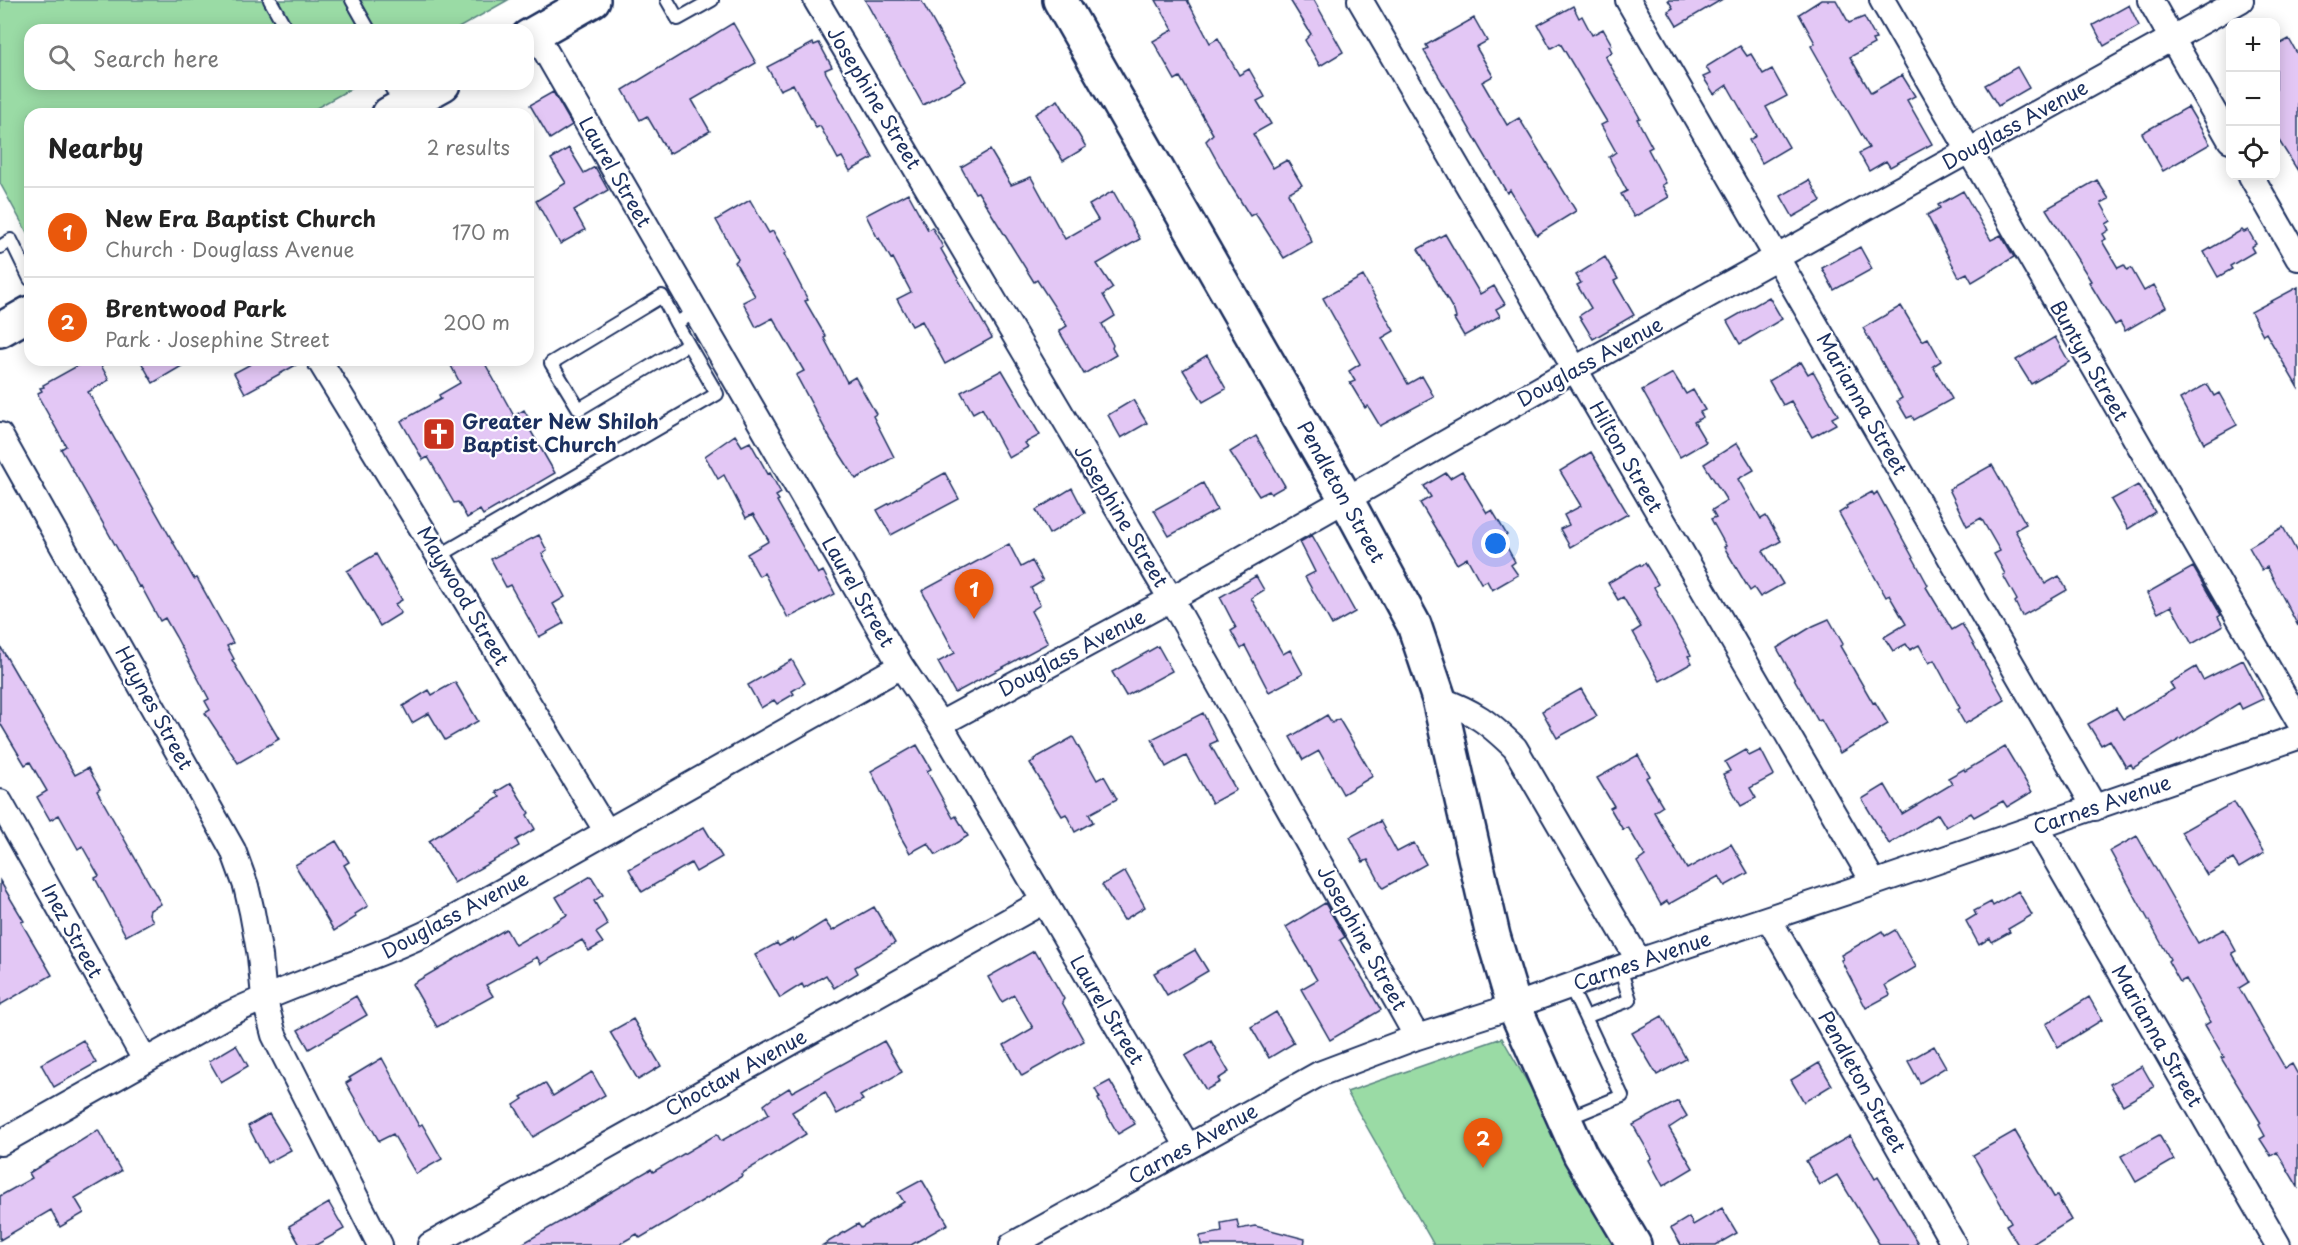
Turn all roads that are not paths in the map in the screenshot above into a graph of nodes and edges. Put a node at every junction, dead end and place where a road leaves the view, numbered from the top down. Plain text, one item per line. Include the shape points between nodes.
1 (270, 0) edge
2 (352, 0) edge
3 (593, 0) edge
4 (667, 0) edge
5 (712, 0) edge
6 (816, 0) edge
7 (1060, 0) edge
8 (1360, 0) edge
9 (1628, 0) edge
10 (1882, 0) edge
11 (2150, 0) edge
12 (2241, 0) edge
13 (284, 24) edge
14 (366, 24) edge
15 (534, 33) edge
16 (2172, 38) junction
17 (534, 40) edge
18 (427, 90) edge
19 (394, 102) edge
20 (2226, 133) edge
21 (1967, 150) junction
22 (2253, 180) edge
23 (0, 247) edge
24 (1778, 258) junction
25 (2298, 258) edge
26 (24, 267) edge
27 (24, 316) edge
28 (686, 318) junction
29 (0, 330) edge
30 (688, 344) junction
31 (323, 366) edge
32 (1575, 369) junction
33 (0, 435) edge
34 (1346, 499) junction
35 (439, 556) junction
36 (1171, 599) junction
37 (901, 666) junction
38 (1439, 699) junction
39 (2298, 720) edge
40 (940, 724) junction
41 (2298, 736) edge
42 (0, 802) edge
43 (2095, 808) junction
44 (2037, 827) junction
45 (607, 832) junction
46 (1874, 883) junction
47 (1042, 902) junction
48 (1769, 919) junction
49 (1630, 964) junction
50 (1570, 986) junction
51 (264, 997) junction
52 (1514, 1006) junction
53 (1584, 1017) junction
54 (1417, 1037) junction
55 (145, 1060) junction
56 (1565, 1120) junction
57 (0, 1143) edge
58 (1188, 1147) junction
59 (380, 1245) edge
60 (430, 1245) edge
61 (1011, 1245) edge
62 (1634, 1245) edge
63 (1954, 1245) edge
64 (2278, 1245) edge

1 - 13 lane
2 - 14 lane
3 - 15 main road
4 - 5 lane via 678,19
6 - 36 street, Josephine Street
7 - 34 main road, Pendleton Street
8 - 32 street, Hilton Street
9 - 24 street, Marianna Street
10 - 21 street, Buntyn Street
11 - 16 street
12 - 16 street, Douglass Avenue
16 - 20 street
16 - 21 street, Douglass Avenue
17 - 28 street, Laurel Street
18 - 19 main road
21 - 24 street, Douglass Avenue
21 - 39 street, Buntyn Street
22 - 25 street
23 - 26 lane via 11,240
24 - 32 street, Douglass Avenue
24 - 43 street, Marianna Street
27 - 29 main road
28 - 30 lane
28 - 30 lane via 662,296 551,363 579,409
28 - 37 street, Laurel Street
30 - 35 lane via 717,394
31 - 35 street, Maywood Street
32 - 34 street, Douglass Avenue
32 - 46 street, Hilton Street
33 - 51 street, Haynes Street via 233,850 252,912
34 - 36 street, Douglass Avenue
34 - 38 main road, Pendleton Street via 1414,625
35 - 45 street, Maywood Street
36 - 40 street, Douglass Avenue
36 - 54 street, Josephine Street
37 - 40 street, Laurel Street
37 - 45 street, Douglass Avenue
38 - 49 street via 1486,721 1515,748
38 - 52 main road via 1493,936
40 - 47 street, Laurel Street
41 - 43 street, Carnes Avenue
42 - 55 street, Inez Street
43 - 44 street, Carnes Avenue
44 - 46 street, Carnes Avenue
44 - 64 street, Marianna Street
45 - 51 street, Douglass Avenue via 396,948
46 - 48 street, Carnes Avenue
47 - 58 street, Laurel Street
47 - 60 street, Choctaw Avenue
48 - 49 street, Carnes Avenue
48 - 63 street, Pendleton Street
49 - 50 street, Carnes Avenue
49 - 53 lane via 1630,1000
50 - 52 street, Carnes Avenue
50 - 53 lane
51 - 55 street, Douglass Avenue
51 - 59 street via 274,1035
52 - 54 street, Carnes Avenue
52 - 56 main road
53 - 56 lane via 1622,1096
54 - 58 street, Carnes Avenue via 1319,1074
55 - 57 street, Douglass Avenue
56 - 62 main road via 1580,1154
58 - 61 street, Carnes Avenue

